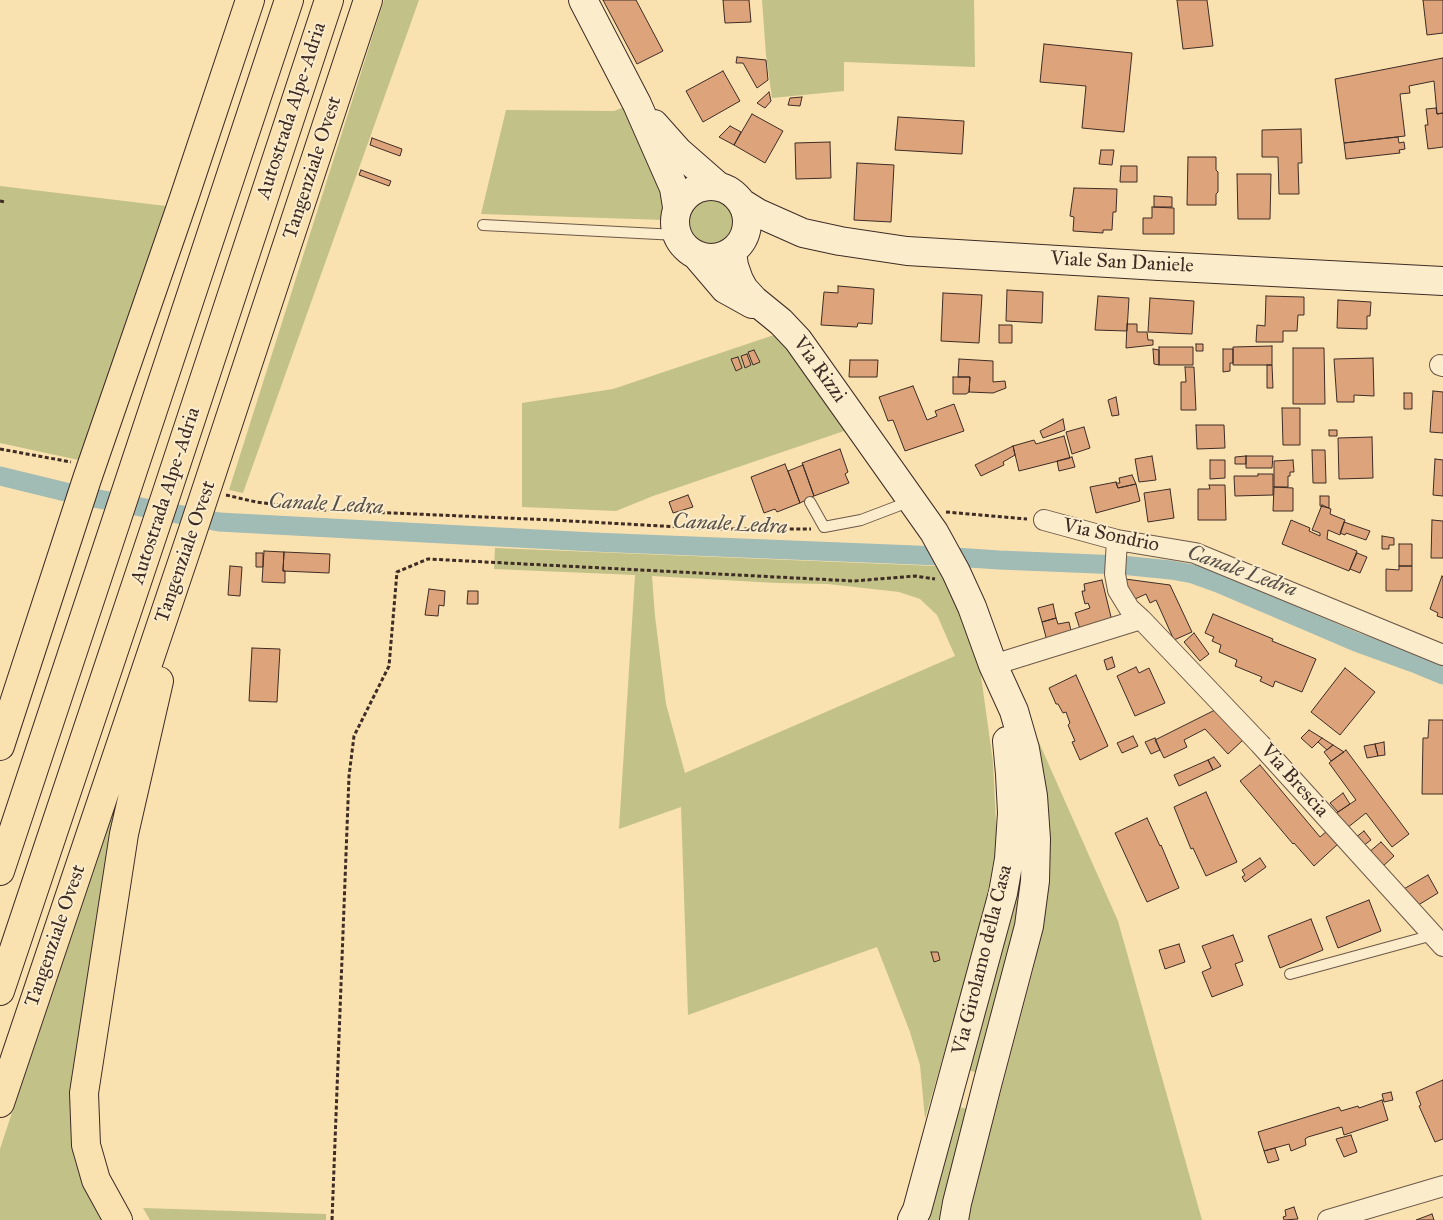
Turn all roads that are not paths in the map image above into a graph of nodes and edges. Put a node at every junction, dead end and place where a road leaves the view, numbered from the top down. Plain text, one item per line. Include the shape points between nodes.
1 (250, 0) edge
2 (289, 0) edge
3 (329, 0) edge
4 (368, 0) edge
5 (583, 0) edge
6 (637, 104) junction
7 (718, 186) junction
8 (742, 203) junction
9 (677, 207) junction
10 (484, 225) dead end
11 (803, 233) junction
12 (677, 235) junction
13 (737, 247) junction
14 (696, 255) junction
15 (1443, 280) edge
16 (771, 314) junction
17 (810, 502) dead end
18 (915, 506) junction
19 (1044, 520) road end
20 (190, 539) junction
21 (1117, 544) junction
22 (1141, 620) junction
23 (31, 651) junction
24 (1443, 655) edge
25 (993, 665) junction
26 (0, 715) edge
27 (0, 746) edge
28 (0, 871) edge
29 (1438, 940) edge
30 (1290, 974) dead end
31 (0, 991) edge
32 (951, 1085) junction
33 (984, 1094) junction
34 (0, 1103) edge
35 (1443, 1186) edge
36 (118, 1220) edge
37 (912, 1220) edge
38 (954, 1220) edge
39 (1328, 1220) edge

1 - 23 highway via 184,198 81,471 78,508
2 - 28 highway, Autostrada Alpe-Adria
3 - 31 highway, Autostrada Alpe-Adria
4 - 20 highway, Tangenziale Ovest via 214,498
5 - 6 main road, Viale San Daniele
6 - 7 main road, Viale San Daniele via 678,151
6 - 9 main road, Viale San Daniele via 674,188
7 - 8 main road, Viale San Daniele via 733,193
7 - 9 main road via 692,191
8 - 11 main road, Viale San Daniele
8 - 13 main road via 747,226
9 - 12 main road, Viale San Daniele via 674,220
10 - 12 lane
11 - 13 main road, Viale San Daniele via 762,234 750,237
11 - 15 main road, Viale San Daniele via 907,251
12 - 14 main road via 686,249
13 - 14 main road, Viale San Daniele via 716,258
13 - 16 main road, Via Rizzi via 736,273 744,289
14 - 16 main road, Via Rizzi via 725,289
16 - 18 main road, Via Rizzi via 798,340
17 - 18 lane via 824,527
18 - 25 main road, Via Girolamo della Casa via 934,532 958,577
19 - 21 street, Via Sondrio
20 - 34 highway, Tangenziale Ovest
20 - 36 highway via 191,583 157,686 124,834 84,1094 86,1145 96,1180
21 - 22 street, Via Brescia via 1115,574 1118,590
21 - 24 street, Via Sondrio via 1195,553
22 - 25 street
22 - 29 street, Via Brescia via 1260,744
23 - 26 highway
23 - 27 highway
25 - 32 main road, Via Girolamo della Casa via 1010,774 1009,859 1003,893
25 - 33 main road, Via Girolamo della Casa via 1014,711 1025,749 1033,796 1036,847 1029,926
29 - 30 lane
32 - 33 main road
32 - 37 main road, Via Girolamo della Casa
33 - 38 main road, Via Girolamo della Casa
35 - 39 street

